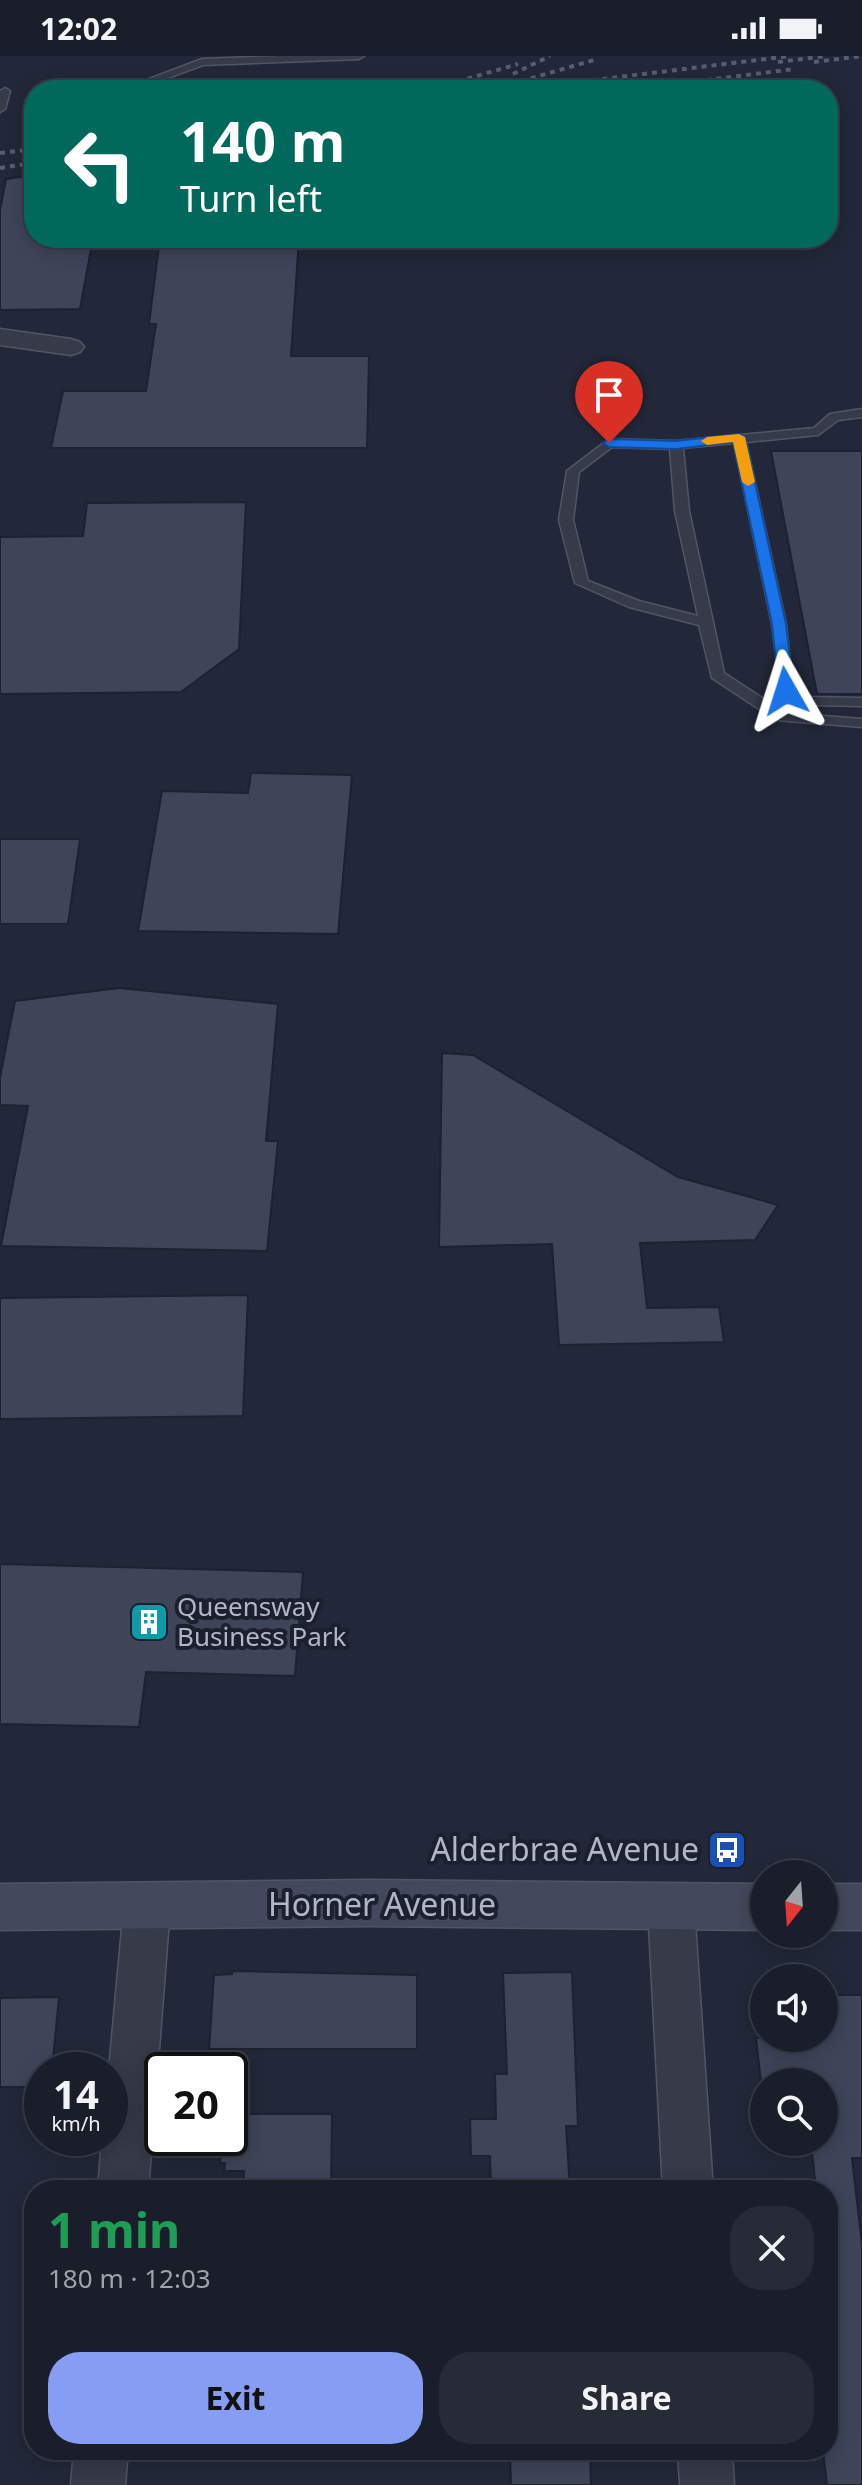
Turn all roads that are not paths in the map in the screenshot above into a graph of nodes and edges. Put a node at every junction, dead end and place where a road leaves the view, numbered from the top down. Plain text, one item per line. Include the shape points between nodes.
1 (359, 56) edge
2 (144, 80) edge
3 (5, 91) dead end
4 (0, 109) edge
5 (0, 337) edge
6 (71, 347) dead end
7 (862, 413) edge
8 (739, 437) junction
9 (676, 445) junction
10 (704, 622) junction
11 (862, 702) edge
12 (862, 723) edge
13 (0, 1907) edge
14 (147, 1907) junction
15 (671, 1907) junction
16 (750, 1907) edge
17 (838, 1907) edge
18 (862, 1907) edge
19 (124, 2180) edge
20 (687, 2180) edge
21 (100, 2460) edge
22 (706, 2460) edge
23 (98, 2485) edge
24 (707, 2485) edge

1 - 2 lane via 202,62
3 - 4 lane
5 - 6 street
7 - 8 lane via 834,417 818,431
8 - 9 lane
8 - 11 lane via 779,624 786,691 809,701
9 - 10 lane via 682,511
9 - 10 lane via 609,443 573,471 566,520 582,583 634,604
10 - 12 lane via 717,675 781,717
13 - 14 main road, Horner Avenue
14 - 15 main road, Horner Avenue
14 - 19 street
15 - 16 main road, Horner Avenue
15 - 20 street
17 - 18 main road
21 - 23 street
22 - 24 street

